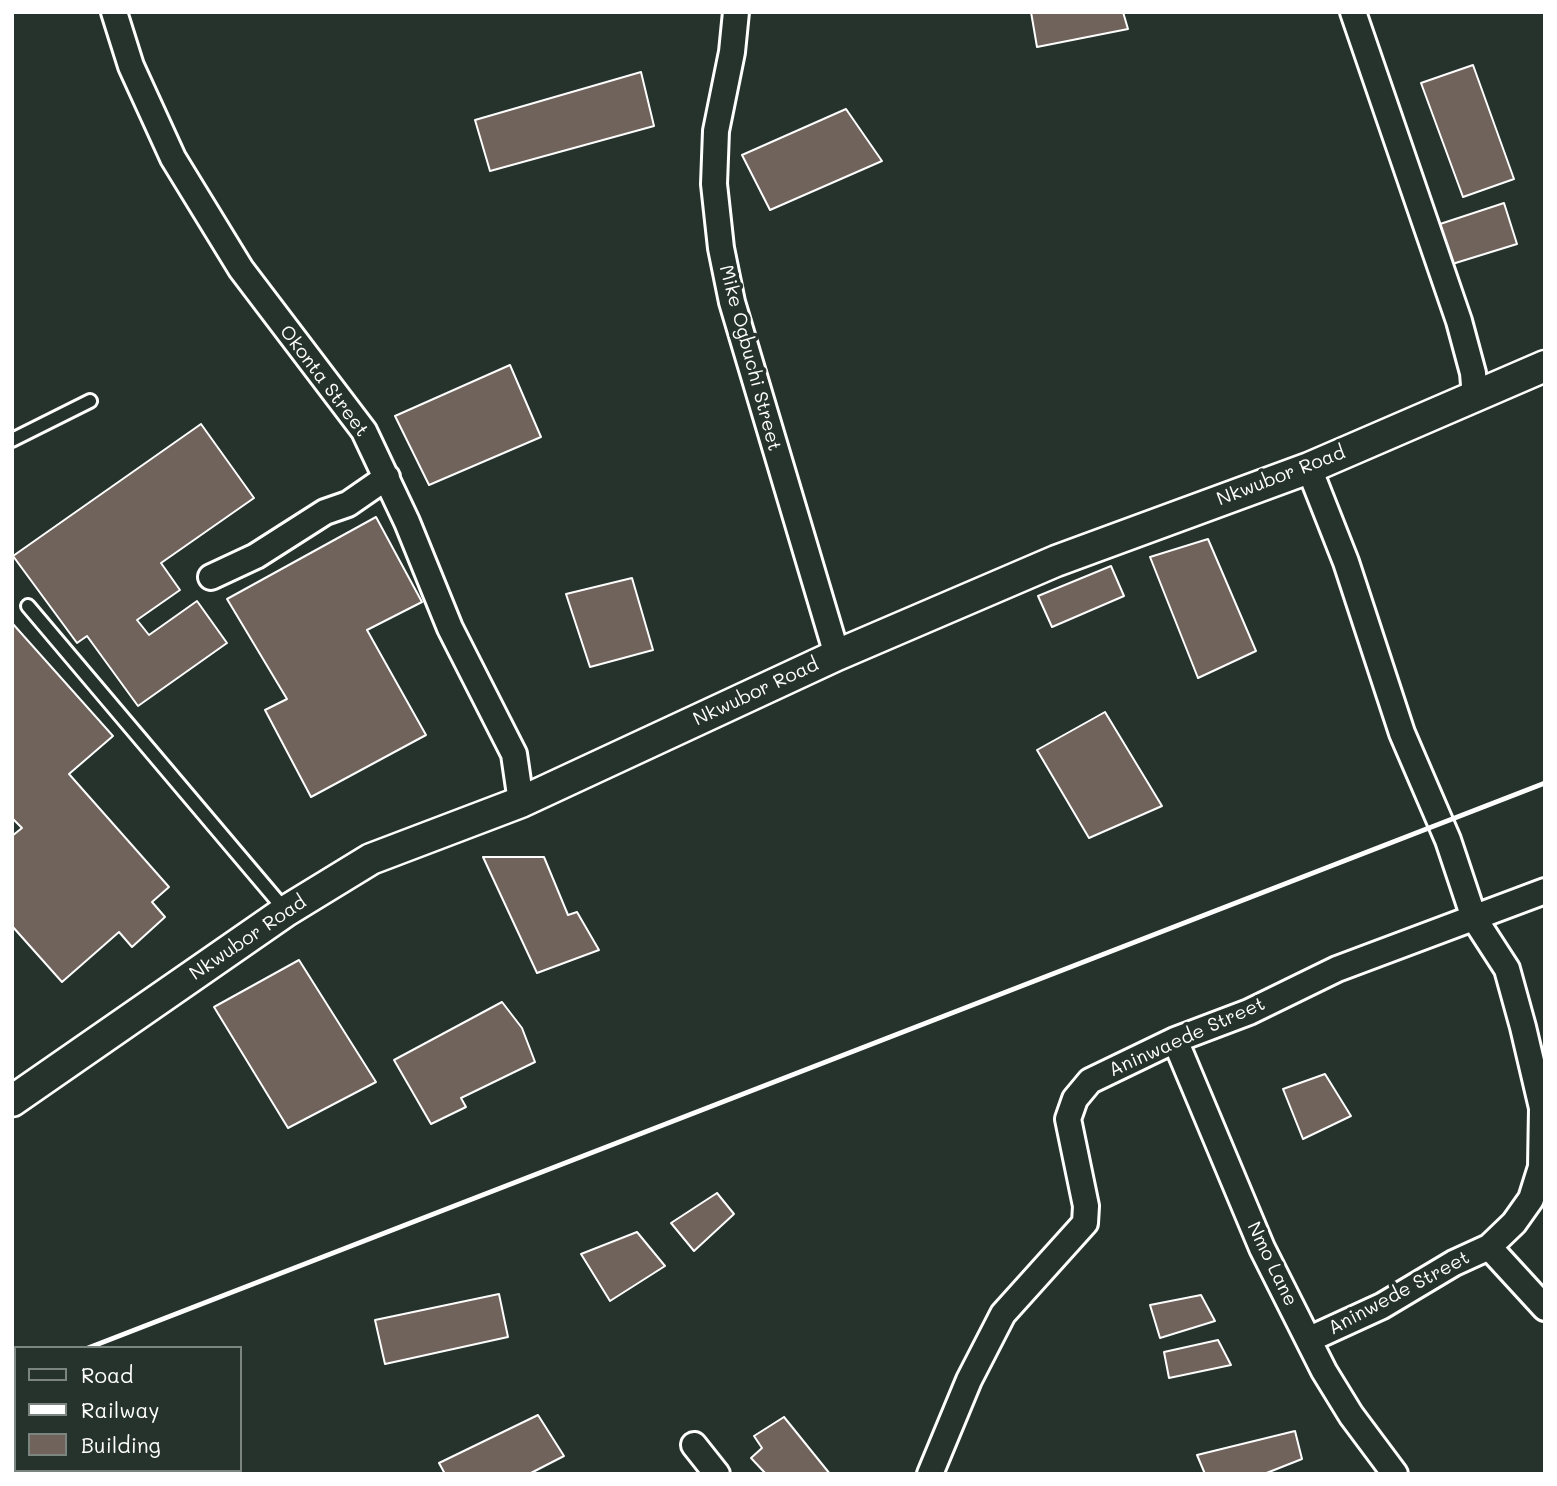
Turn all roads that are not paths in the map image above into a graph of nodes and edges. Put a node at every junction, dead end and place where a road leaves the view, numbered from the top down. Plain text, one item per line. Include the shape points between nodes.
1 (114, 12) edge
2 (736, 12) edge
3 (1353, 12) edge
4 (1545, 366) edge
5 (1475, 397) junction
6 (90, 401) dead end
7 (12, 440) edge
8 (1309, 468) junction
9 (387, 477) junction
10 (211, 577) dead end
11 (29, 606) dead end
12 (837, 655) junction
13 (521, 802) junction
14 (1545, 891) edge
15 (286, 911) junction
16 (1474, 918) junction
17 (1175, 1040) junction
18 (12, 1101) edge
19 (1489, 1247) junction
20 (1545, 1308) edge
21 (1310, 1339) junction
22 (694, 1445) dead end
23 (717, 1474) edge
24 (930, 1474) edge
25 (1395, 1474) edge

1 - 9 street, Okonta Street via 131,66 173,158 242,269 364,432
2 - 12 street, Mike Ogbuchi Street via 716,131 714,184 721,248 732,302
3 - 5 street via 1462,330
4 - 5 street, Nkwubor Road
5 - 8 street, Nkwubor Road
6 - 7 lane
8 - 12 street, Nkwubor Road via 1056,561
8 - 16 street via 1346,562 1402,733 1448,840
9 - 10 street via 348,504 325,512 256,556
9 - 13 street, Okonta Street via 450,628 514,754
11 - 15 lane
12 - 13 street, Nkwubor Road
13 - 15 street, Nkwubor Road via 371,859
14 - 16 street, Aninwaede Street
15 - 18 street, Nkwubor Road
16 - 17 street, Aninwaede Street via 1337,969 1248,1012
16 - 19 street via 1507,969 1542,1108 1541,1167 1531,1199
17 - 21 street, Nmo Lane via 1262,1248
17 - 24 street, Aninwaede Street via 1090,1081 1074,1099 1068,1119 1086,1206 1085,1223 1003,1314
19 - 20 street, Aninwede Street
19 - 21 street, Aninwede Street via 1382,1306
21 - 25 street, Nmo Lane via 1351,1415
22 - 23 street

